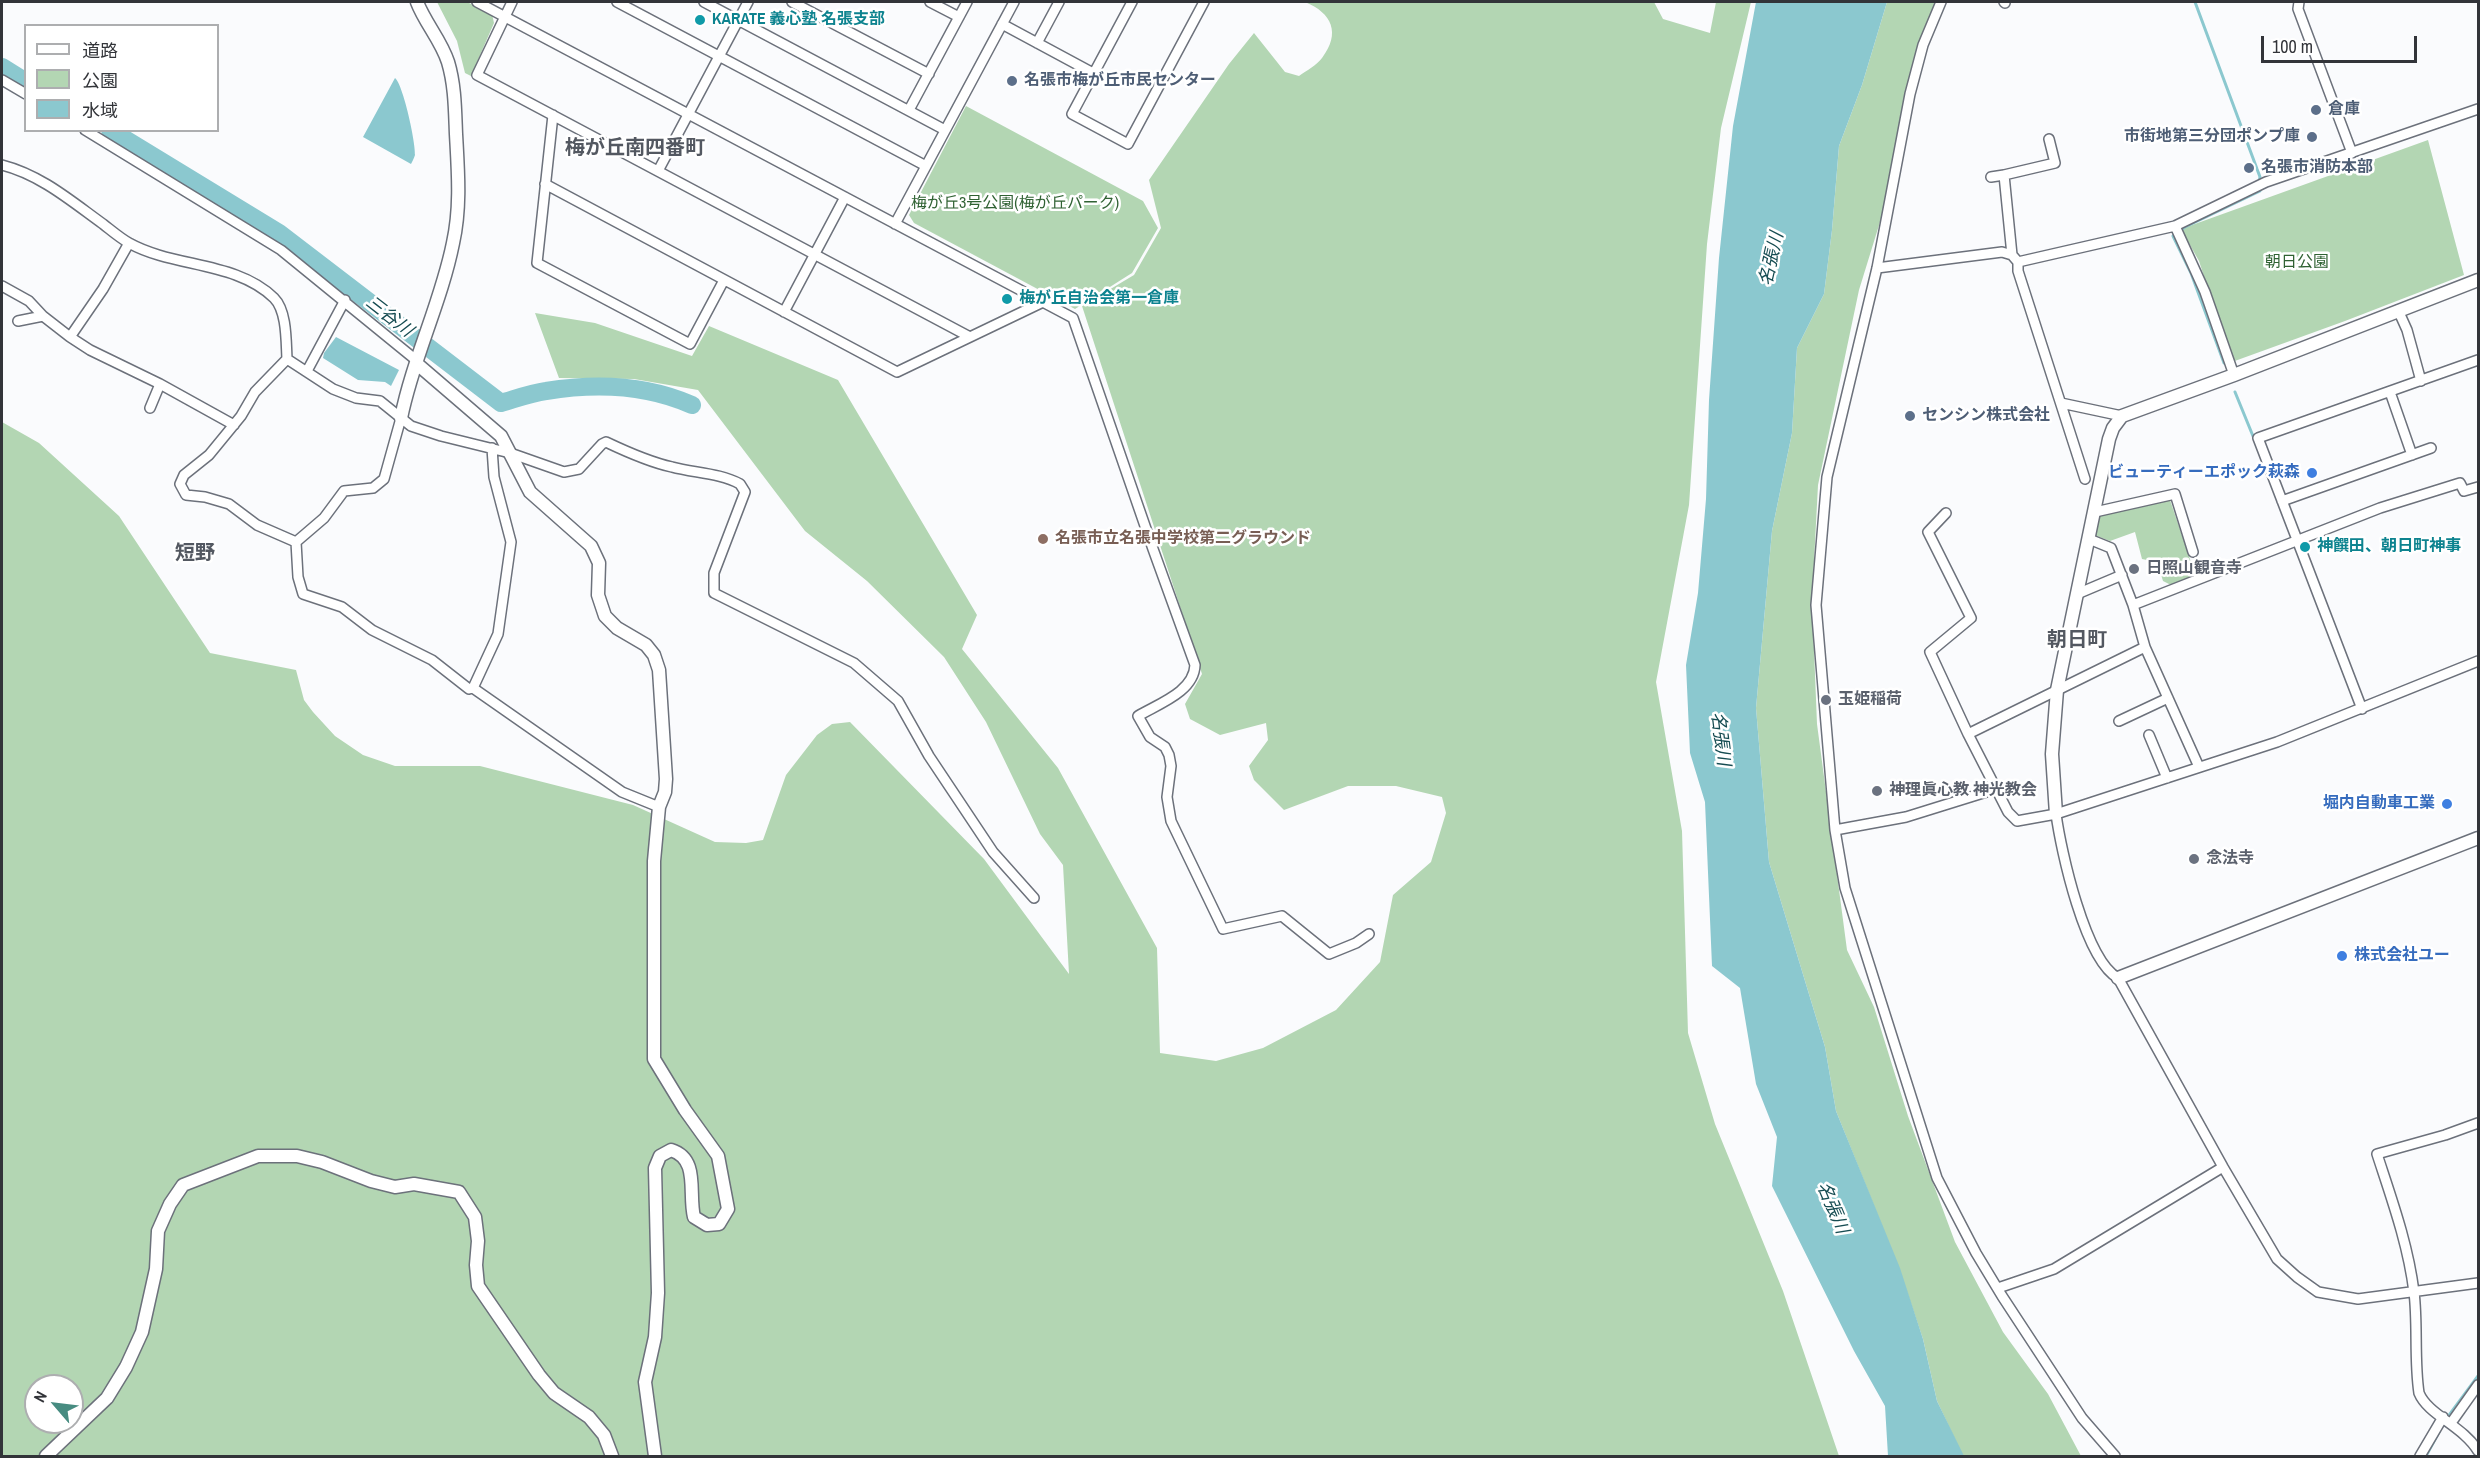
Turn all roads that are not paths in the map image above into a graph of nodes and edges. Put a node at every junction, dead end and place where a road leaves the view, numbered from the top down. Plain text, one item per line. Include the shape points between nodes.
1 (417, 2) edge
2 (477, 2) edge
3 (512, 2) edge
4 (618, 2) edge
5 (704, 2) edge
6 (748, 2) edge
7 (792, 2) edge
8 (930, 2) edge
9 (967, 2) edge
10 (1014, 2) edge
11 (1059, 2) edge
12 (1132, 2) edge
13 (1204, 2) edge
14 (1941, 2) edge
15 (2299, 2) edge
16 (504, 16) junction
17 (959, 17) junction
18 (739, 20) junction
19 (1002, 24) junction
20 (1037, 43) junction
21 (719, 56) junction
22 (1093, 73) junction
23 (928, 74) junction
24 (2, 80) edge
25 (24, 93) edge
26 (2478, 109) edge
27 (909, 110) junction
28 (688, 113) junction
29 (553, 115) junction
30 (945, 130) junction
31 (88, 132) edge
32 (2049, 139) dead end
33 (2352, 153) junction
34 (2, 165) edge
35 (926, 166) junction
36 (658, 171) junction
37 (2004, 175) junction
38 (1991, 177) dead end
39 (545, 184) junction
40 (844, 197) junction
41 (895, 224) junction
42 (2177, 229) junction
43 (129, 243) junction
44 (815, 254) junction
45 (2015, 259) junction
46 (1877, 268) junction
47 (724, 280) junction
48 (2478, 280) edge
49 (2, 286) edge
50 (345, 300) junction
51 (1043, 302) junction
52 (2398, 310) junction
53 (784, 312) junction
54 (43, 316) junction
55 (18, 321) dead end
56 (70, 337) junction
57 (970, 337) junction
58 (287, 359) junction
59 (416, 360) junction
60 (2478, 360) edge
61 (307, 371) junction
62 (2234, 375) junction
63 (2421, 381) junction
64 (160, 384) junction
65 (2390, 392) junction
66 (2061, 403) junction
67 (150, 408) dead end
68 (2122, 417) junction
69 (401, 418) junction
70 (234, 425) junction
71 (492, 448) junction
72 (2431, 448) dead end
73 (510, 453) junction
74 (2412, 455) junction
75 (2085, 478) dead end
76 (2478, 487) edge
77 (2282, 501) junction
78 (2095, 512) junction
79 (1946, 513) dead end
80 (2089, 539) junction
81 (2296, 541) junction
82 (296, 542) junction
83 (2193, 552) dead end
84 (2122, 575) junction
85 (2078, 594) junction
86 (2133, 605) junction
87 (2145, 647) junction
88 (2478, 661) edge
89 (473, 688) junction
90 (2057, 690) junction
91 (2168, 698) junction
92 (2362, 709) junction
93 (2119, 721) dead end
94 (1968, 734) junction
95 (2149, 735) dead end
96 (2199, 767) junction
97 (2167, 778) junction
98 (1996, 789) junction
99 (659, 807) junction
100 (2056, 814) junction
101 (1835, 830) junction
102 (2478, 838) edge
103 (1034, 898) dead end
104 (1369, 934) dead end
105 (2118, 978) junction
106 (2478, 1123) edge
107 (2223, 1167) junction
108 (2478, 1283) edge
109 (1998, 1288) junction
110 (2414, 1293) junction
111 (2478, 1385) edge
112 (2447, 1420) junction
113 (2478, 1451) edge
114 (46, 1456) edge
115 (612, 1456) edge
116 (655, 1456) edge
117 (2115, 1456) edge
118 (2420, 1456) edge

1 - 59 street via 436,33 450,70 459,177 454,241
2 - 16 street
3 - 16 street
4 - 21 street
5 - 18 street
6 - 18 street
7 - 23 street
8 - 17 street
9 - 17 street
10 - 19 street
11 - 20 street
12 - 22 street
13 - 22 street via 1128,144 1072,114
14 - 46 street via 1923,45 1910,94
15 - 33 street via 2298,9
16 - 28 street
16 - 29 street via 477,75
17 - 23 street
18 - 21 street
18 - 27 street
19 - 20 street
19 - 30 street
20 - 22 street
21 - 28 street
21 - 35 street
23 - 27 street
24 - 25 street
26 - 33 street
27 - 30 street
28 - 36 street
28 - 40 street
29 - 36 street
29 - 39 street
30 - 35 street
31 - 50 street via 281,250
32 - 37 street via 2055,163
33 - 42 street via 2260,185
34 - 43 street via 56,189
35 - 41 street
36 - 44 street
37 - 38 street
37 - 45 street
39 - 47 street
39 - 47 street via 537,263 690,344
40 - 41 street
40 - 44 street
41 - 51 street
42 - 45 street
42 - 62 street via 2205,292
43 - 56 street
43 - 58 street via 163,258 243,277 275,298 286,324
44 - 53 street
44 - 57 street
45 - 46 street via 2002,252
45 - 66 street
46 - 101 street via 1827,477 1817,590
47 - 53 street
48 - 52 street
49 - 54 street via 29,301
50 - 59 street
50 - 61 street
51 - 57 street
51 - 104 street via 1073,318 1195,665 1188,685 1138,716 1150,737 1165,747 1169,755 1167,797 1171,820 1223,929 1282,916 1329,954
52 - 62 street
52 - 63 street
53 - 57 street via 897,372
54 - 55 street
54 - 56 street
56 - 64 street
58 - 61 street
58 - 70 street via 255,392
59 - 69 street
59 - 73 street via 501,436
60 - 63 street
61 - 69 street via 333,389 356,398 380,401
62 - 68 street
63 - 65 street
64 - 67 street
64 - 70 street
65 - 74 street
65 - 77 street via 2258,438
66 - 68 street
66 - 75 street
68 - 78 street via 2109,439
69 - 71 street via 411,426 441,436
69 - 82 street via 384,479 373,488 345,491 324,518
70 - 82 street via 209,455 184,475 180,484 186,495 229,504 257,525
71 - 73 street
71 - 89 street via 494,477 512,542 498,634
72 - 74 street
73 - 99 street via 530,492 596,552 600,569 598,595 605,616 646,645 658,663 666,779
73 - 103 street via 564,472 579,469 606,442 669,467 740,484 745,492 714,573 714,593 854,663 898,701 929,756 993,852
74 - 77 street
76 - 81 street via 2464,490 2460,483 2442,487
77 - 81 street
78 - 80 street
78 - 83 street via 2175,494
79 - 94 street via 1928,532 1971,618 1930,652
80 - 84 street via 2111,548
80 - 85 street
81 - 86 street
81 - 92 street
82 - 89 street via 303,594 342,607 372,630 432,660 469,689
84 - 85 street
84 - 86 street
85 - 90 street
86 - 87 street
87 - 90 street
87 - 91 street
88 - 92 street
89 - 99 street via 622,792
90 - 94 street
90 - 100 street via 2052,754
91 - 93 street
91 - 96 street
92 - 96 street
94 - 98 street
95 - 97 street
96 - 97 street
97 - 100 street
98 - 100 street via 2012,819
98 - 101 street via 1906,817
99 - 116 street via 654,861 654,1059 718,1156 728,1209 719,1224 707,1225 694,1217 688,1162 682,1154 671,1150 660,1156 655,1168 658,1293 645,1382
100 - 105 street via 2086,928 2108,973
101 - 109 street via 1845,888 1938,1178
102 - 105 street
105 - 107 street
106 - 110 street via 2377,1154 2402,1229
107 - 109 street via 2054,1269
107 - 110 street via 2277,1259 2318,1292 2358,1299
108 - 110 street
109 - 117 street via 2082,1418
110 - 112 street via 2419,1393 2425,1405
111 - 112 street
112 - 113 street via 2466,1434
112 - 118 street
114 - 115 street via 107,1398 126,1367 142,1332 156,1269 158,1231 183,1185 258,1156 275,1155 322,1162 395,1187 414,1184 459,1192 475,1217 478,1286 539,1375 554,1393 589,1417 604,1436

